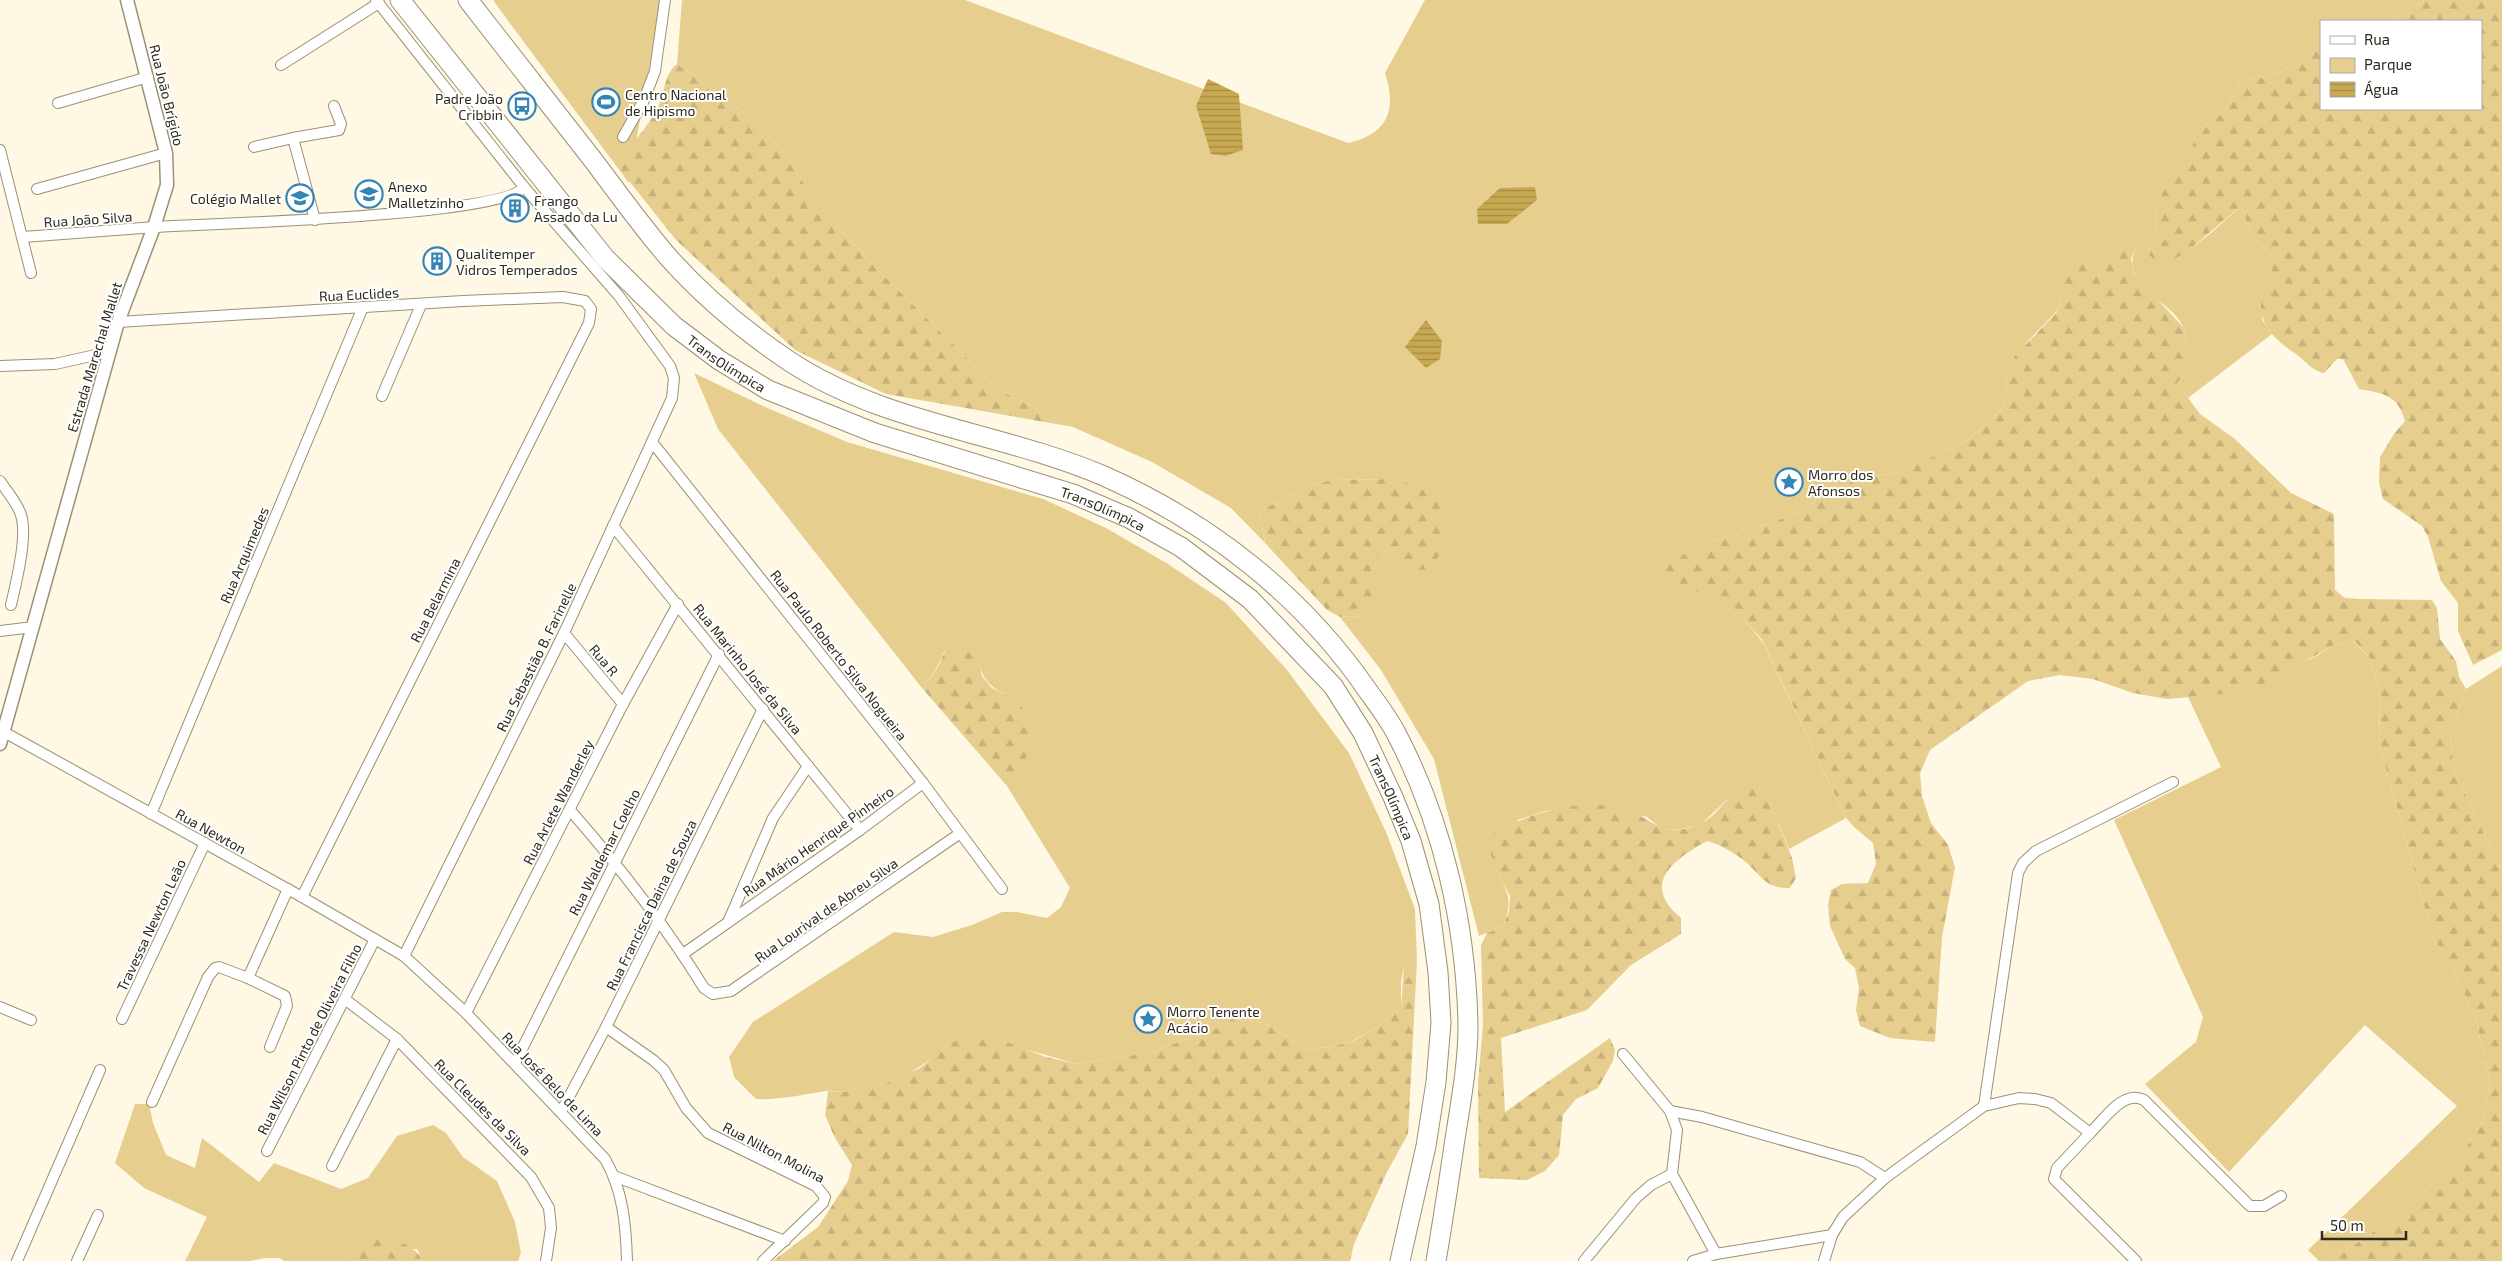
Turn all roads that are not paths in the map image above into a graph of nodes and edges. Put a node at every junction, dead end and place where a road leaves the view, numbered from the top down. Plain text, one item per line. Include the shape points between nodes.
1 (127, 0) edge
2 (400, 0) edge
3 (468, 0) edge
4 (665, 0) edge
5 (377, 2) edge
6 (281, 65) dead end
7 (148, 78) junction
8 (58, 103) dead end
9 (334, 106) dead end
10 (623, 137) dead end
11 (293, 138) junction
12 (254, 147) dead end
13 (0, 150) edge
14 (166, 152) junction
15 (524, 187) junction
16 (37, 189) dead end
17 (315, 220) junction
18 (154, 227) junction
19 (23, 237) junction
20 (31, 273) dead end
21 (421, 305) junction
22 (363, 307) junction
23 (591, 314) joint
24 (118, 322) junction
25 (109, 352) junction
26 (0, 366) edge
27 (382, 396) dead end
28 (652, 442) junction
29 (0, 481) edge
30 (613, 526) junction
31 (678, 604) junction
32 (11, 605) dead end
33 (33, 627) junction
34 (0, 631) edge
35 (564, 633) junction
36 (719, 654) junction
37 (623, 704) junction
38 (763, 709) junction
39 (2, 738) edge
40 (808, 766) junction
41 (2173, 782) dead end
42 (923, 783) junction
43 (570, 810) junction
44 (151, 814) junction
45 (860, 830) junction
46 (959, 834) junction
47 (205, 843) junction
48 (615, 862) junction
49 (288, 889) junction
50 (1002, 889) dead end
51 (302, 897) junction
52 (658, 920) junction
53 (728, 920) junction
54 (375, 939) junction
55 (683, 954) junction
56 (404, 956) junction
57 (248, 978) junction
58 (346, 1000) junction
59 (0, 1007) edge
60 (466, 1013) junction
61 (122, 1019) dead end
62 (31, 1020) dead end
63 (606, 1027) junction
64 (397, 1039) junction
65 (270, 1047) dead end
66 (1623, 1054) dead end
67 (515, 1063) junction
68 (100, 1070) dead end
69 (152, 1102) dead end
70 (1984, 1106) junction
71 (1670, 1110) junction
72 (561, 1112) junction
73 (2090, 1133) junction
74 (267, 1151) dead end
75 (332, 1166) dead end
76 (1672, 1174) junction
77 (614, 1176) junction
78 (1885, 1178) junction
79 (2281, 1196) dead end
80 (98, 1215) dead end
81 (1832, 1235) junction
82 (785, 1241) junction
83 (1716, 1254) junction
84 (17, 1261) edge
85 (77, 1261) edge
86 (546, 1261) edge
87 (628, 1261) edge
88 (763, 1261) edge
89 (1400, 1261) edge
90 (1436, 1261) edge
91 (1584, 1261) edge
92 (1693, 1261) edge
93 (1824, 1261) edge
94 (2136, 1261) edge

1 - 7 street, Rua João Brígido
2 - 89 highway, TransOlímpica via 606,258 674,326 720,360 768,390 876,433 1073,494 1129,518 1180,547 1250,599 1333,686 1362,733 1394,797 1411,841 1429,904 1438,972 1441,1023 1436,1082 1419,1182
3 - 90 highway, TransOlímpica via 670,259 749,332 811,375 890,410 1039,453 1100,475 1150,498 1205,530 1254,567 1324,634 1357,675 1396,731 1422,788 1452,892 1465,973 1468,1032 1464,1075
4 - 10 street via 655,71 644,100
5 - 6 street
5 - 15 street
7 - 8 street
7 - 14 street, Rua João Brígido
9 - 11 street via 341,124 339,130
11 - 12 street
11 - 17 street
13 - 19 street
14 - 16 street
14 - 18 street, Rua João Brígido via 166,185
15 - 17 street via 510,197 441,208
15 - 28 street, Rua Sebastião B. Farinelle via 619,296 670,366 674,378 672,398
17 - 18 street
18 - 19 street, Rua João Silva
18 - 24 street, Estrada Marechal Mallet
19 - 20 street
21 - 22 street, Rua Euclides
21 - 23 street, Rua Euclides via 563,297 585,301 590,305
21 - 27 street
22 - 24 street, Rua Euclides
22 - 44 street, Rua Arquimedes
23 - 51 street, Rua Belarmina
24 - 25 street, Estrada Marechal Mallet
25 - 26 street via 55,364
25 - 33 street, Estrada Marechal Mallet
28 - 30 street, Rua Sebastião B. Farinelle
28 - 42 street, Rua Paulo Roberto Silva Nogueira
29 - 32 street via 16,503 23,525 20,563
30 - 31 street, Rua Marinho José da Silva
30 - 35 street, Rua Sebastião B. Farinelle
31 - 36 street, Rua Marinho José da Silva
31 - 37 street, Rua Arlete Wanderley
33 - 34 street
33 - 39 street, Estrada Marechal Mallet
35 - 37 street, Rua R
35 - 56 street, Rua Sebastião B. Farinelle
36 - 38 street, Rua Marinho José da Silva
36 - 48 street, Rua Waldemar Coelho
37 - 43 street, Rua Arlete Wanderley
38 - 40 street, Rua Marinho José da Silva
38 - 52 street, Rua Francisca Daina de Souza
39 - 44 street, Rua Newton
40 - 45 street, Rua Marinho José da Silva
40 - 53 street, Rua Mário Henrique Pinheiro via 769,825
41 - 70 street via 2036,851 2023,863 2018,873
42 - 45 street, Rua Mário Henrique Pinheiro
42 - 46 street, Rua Paulo Roberto Silva Nogueira
43 - 48 street
43 - 60 street, Rua Arlete Wanderley
44 - 47 street, Rua Newton
45 - 53 street, Rua Mário Henrique Pinheiro
46 - 50 street, Rua Paulo Roberto Silva Nogueira
46 - 55 street, Rua Lourival de Abreu Silva via 731,991 713,994 704,988
47 - 49 street, Rua Newton
47 - 61 street, Travessa Newton Leão
48 - 52 street
48 - 67 street, Rua Waldemar Coelho
49 - 51 street, Rua Newton
49 - 57 street
51 - 54 street, Rua Newton
52 - 55 street
52 - 63 street, Rua Francisca Daina de Souza
53 - 55 street, Rua Mário Henrique Pinheiro
54 - 56 street, Rua Newton
54 - 58 street, Rua Wilson Pinto de Oliveira Filho
56 - 60 street, Rua José Belo de Lima
57 - 65 street via 285,996 287,1000
57 - 69 street via 219,967 211,971
58 - 64 street, Rua Cleudes da Silva
58 - 74 street, Rua Wilson Pinto de Oliveira Filho
59 - 62 street
60 - 67 street, Rua José Belo de Lima
63 - 72 street, Rua Francisca Daina de Souza
63 - 82 street, Rua Nilton Molina via 664,1070 686,1108 708,1133 820,1190 825,1197 823,1203
64 - 75 street
64 - 86 street, Rua Cleudes da Silva via 532,1177 548,1208 551,1228
66 - 71 street
67 - 72 street, Rua José Belo de Lima
68 - 84 street
70 - 73 street via 2034,1098 2051,1103
70 - 78 street
71 - 76 street via 1677,1130
71 - 78 street via 1860,1162
72 - 77 street, Rua José Belo de Lima via 591,1143
73 - 79 street via 2125,1099 2138,1097 2250,1206 2264,1206
73 - 94 street via 2057,1168 2054,1179
76 - 83 street
76 - 91 street via 1636,1198
77 - 82 street
77 - 87 street, Rua José Belo de Lima via 626,1233
78 - 81 street via 1843,1217
80 - 85 street
81 - 83 street
81 - 93 street
82 - 88 street, Rua Nilton Molina
83 - 92 street

